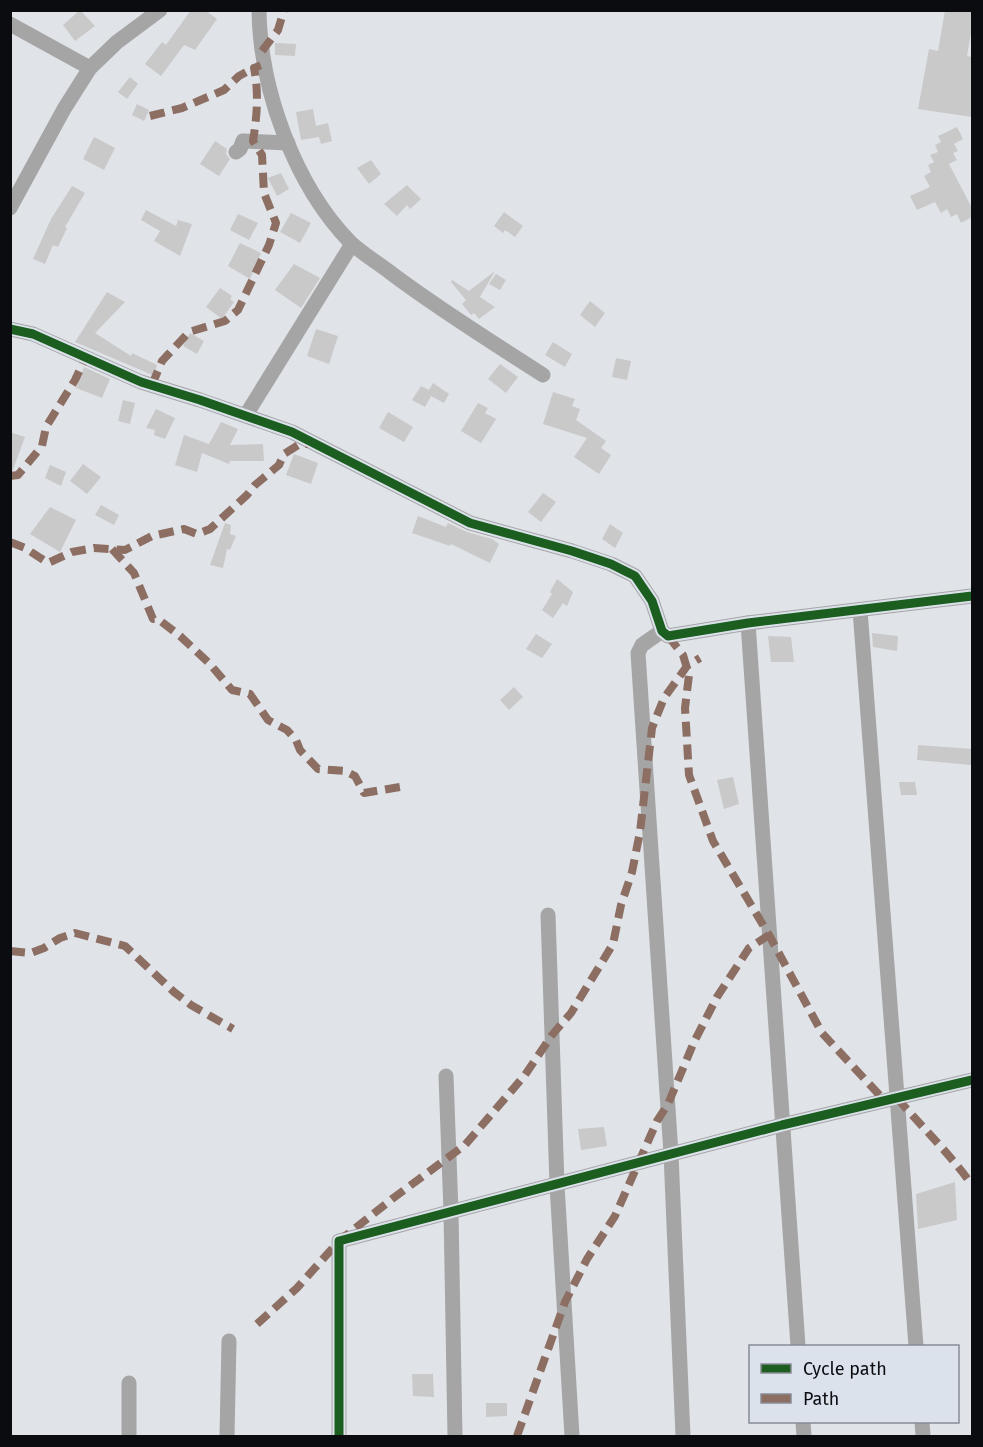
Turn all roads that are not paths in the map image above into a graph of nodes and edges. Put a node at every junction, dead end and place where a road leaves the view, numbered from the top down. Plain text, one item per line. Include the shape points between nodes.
1 (160, 10) edge
2 (259, 10) edge
3 (10, 24) edge
4 (90, 69) junction
5 (288, 143) junction
6 (236, 152) dead end
7 (10, 208) edge
8 (352, 244) junction
9 (10, 329) edge
10 (543, 375) dead end
11 (246, 415) junction
12 (972, 596) edge
13 (860, 610) junction
14 (748, 623) junction
15 (662, 631) junction
16 (548, 915) dead end
17 (446, 1076) dead end
18 (972, 1080) edge
19 (897, 1098) junction
20 (782, 1125) junction
21 (671, 1154) junction
22 (557, 1185) junction
23 (451, 1212) junction
24 (229, 1341) dead end
25 (798, 1345) edge
26 (916, 1345) edge
27 (129, 1383) dead end
28 (129, 1437) edge
29 (228, 1437) edge
30 (339, 1437) edge
31 (455, 1437) edge
32 (572, 1437) edge
33 (683, 1437) edge

1 - 4 street via 117,42
2 - 5 street via 264,64
3 - 4 street
4 - 7 street
5 - 6 street via 243,141
5 - 8 street via 320,206
8 - 10 street
8 - 11 street
9 - 11 street via 33,334 141,382
11 - 15 street via 318,444 470,523 572,551 635,576 652,601
12 - 13 street
13 - 14 street
13 - 19 street
14 - 15 street via 668,636
14 - 20 street
15 - 21 street via 642,645 638,653
16 - 22 street
17 - 23 street
18 - 19 street
19 - 20 street
19 - 26 street
20 - 21 street
20 - 25 street
21 - 22 street
21 - 33 street
22 - 23 street
22 - 32 street
23 - 30 street via 339,1241
23 - 31 street
24 - 29 street
27 - 28 street

